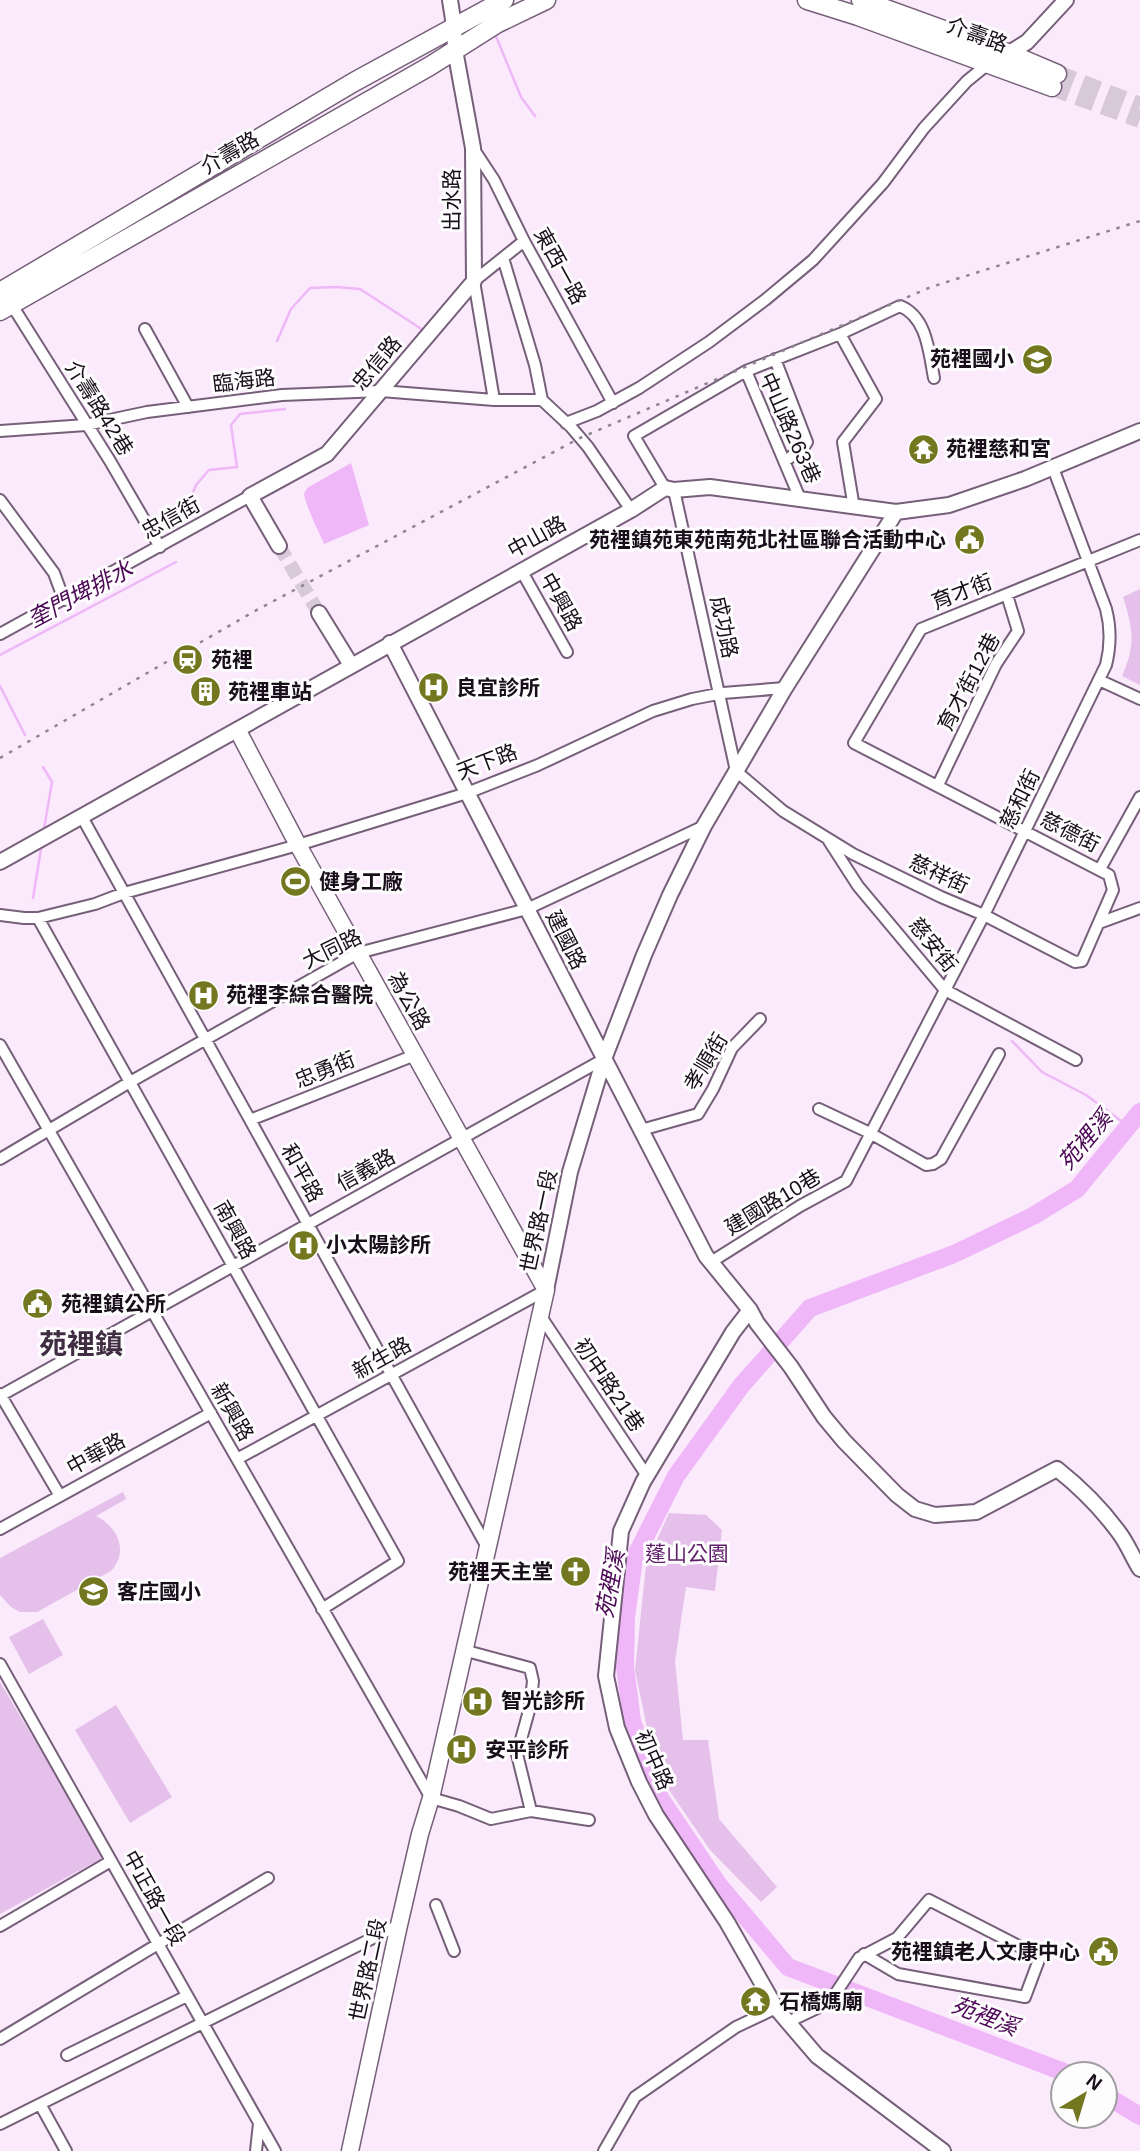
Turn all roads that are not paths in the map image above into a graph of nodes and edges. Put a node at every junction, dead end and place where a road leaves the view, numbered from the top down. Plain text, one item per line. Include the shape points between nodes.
1 (450, 0) edge
2 (545, 0) edge
3 (807, 0) edge
4 (861, 0) edge
5 (1066, 0) edge
6 (492, 11) edge
7 (454, 26) junction
8 (455, 50) junction
9 (1010, 54) junction
10 (988, 64) junction
11 (473, 148) junction
12 (524, 241) junction
13 (503, 258) junction
14 (474, 281) junction
15 (4, 299) edge
16 (145, 330) dead end
17 (841, 334) junction
18 (775, 359) junction
19 (746, 371) junction
20 (934, 377) dead end
21 (381, 391) junction
22 (494, 400) junction
23 (542, 400) junction
24 (613, 403) junction
25 (188, 407) junction
26 (566, 423) junction
27 (86, 425) junction
28 (0, 431) edge
29 (1140, 431) edge
30 (634, 436) joint
31 (785, 461) junction
32 (1053, 468) junction
33 (670, 489) junction
34 (250, 496) junction
35 (0, 500) edge
36 (801, 501) junction
37 (854, 508) junction
38 (631, 510) junction
39 (896, 512) junction
40 (1140, 540) edge
41 (279, 545) tunnel mouth
42 (160, 547) junction
43 (1089, 561) junction
44 (521, 570) junction
45 (1007, 595) junction
46 (64, 600) junction
47 (319, 613) tunnel mouth
48 (0, 635) edge
49 (390, 643) junction
50 (567, 652) dead end
51 (351, 665) junction
52 (1099, 680) junction
53 (785, 688) junction
54 (719, 694) junction
55 (1140, 699) edge
56 (238, 731) junction
57 (854, 743) joint
58 (736, 771) junction
59 (938, 785) junction
60 (467, 793) junction
61 (1140, 797) edge
62 (82, 817) junction
63 (704, 825) junction
64 (1026, 831) junction
65 (828, 839) junction
66 (298, 845) junction
67 (0, 862) edge
68 (1100, 869) junction
69 (124, 893) junction
70 (1140, 908) edge
71 (527, 909) junction
72 (0, 915) edge
73 (984, 915) junction
74 (38, 918) junction
75 (1098, 923) junction
76 (358, 953) junction
77 (1082, 961) joint
78 (945, 990) junction
79 (760, 1019) dead end
80 (206, 1040) junction
81 (0, 1045) edge
82 (999, 1054) dead end
83 (415, 1055) junction
84 (604, 1059) junction
85 (1076, 1060) dead end
86 (130, 1082) junction
87 (819, 1109) dead end
88 (250, 1120) junction
89 (48, 1129) junction
90 (641, 1130) junction
91 (870, 1133) junction
92 (461, 1138) junction
93 (0, 1159) edge
94 (308, 1224) junction
95 (708, 1259) junction
96 (233, 1266) junction
97 (546, 1290) junction
98 (152, 1311) junction
99 (540, 1315) junction
100 (753, 1317) junction
101 (391, 1374) junction
102 (0, 1395) edge
103 (211, 1413) junction
104 (316, 1416) junction
105 (237, 1459) junction
106 (647, 1476) junction
107 (60, 1496) junction
108 (0, 1529) edge
109 (487, 1547) junction
110 (1140, 1569) edge
111 (322, 1609) junction
112 (463, 1650) junction
113 (0, 1664) edge
114 (430, 1798) junction
115 (531, 1811) junction
116 (589, 1820) dead end
117 (111, 1861) junction
118 (268, 1878) dead end
119 (436, 1905) dead end
120 (399, 1925) junction
121 (0, 1926) edge
122 (158, 1944) junction
123 (454, 1951) dead end
124 (861, 1956) junction
125 (187, 1996) junction
126 (776, 2008) junction
127 (788, 2022) junction
128 (202, 2023) junction
129 (0, 2039) edge
130 (66, 2055) dead end
131 (40, 2104) junction
132 (259, 2123) junction
133 (0, 2124) edge
134 (66, 2151) edge
135 (256, 2151) edge
136 (275, 2151) edge
137 (350, 2151) edge
138 (604, 2151) edge
139 (943, 2151) edge

1 - 7 street, 出水路
2 - 6 main road, 介壽路
3 - 10 main road, 介壽路
4 - 9 main road, 介壽路
5 - 9 street
6 - 7 main road, 介壽路
6 - 8 main road, 介壽路 via 482,33
7 - 8 street, 出水路
7 - 15 main road, 介壽路 via 354,82
8 - 11 street, 出水路
8 - 15 main road, 介壽路
9 - 10 street
9 - 10 main road, 介壽路 via 1054,81
10 - 24 street via 924,128 883,183 813,260 709,342
11 - 12 street, 東西一路
11 - 14 street, 出水路
12 - 13 street, 忠信路
12 - 24 street, 東西一路
13 - 14 street, 忠信路
13 - 23 street
14 - 21 street, 忠信路
14 - 22 street, 出水路
15 - 27 street, 介壽路42巷
16 - 25 street
17 - 18 street
17 - 20 street via 900,306 908,309 924,330
17 - 37 street via 876,399 843,442
18 - 19 street
18 - 31 street via 807,442
19 - 30 street, 中山路263巷
19 - 31 street, 中山路263巷
21 - 22 street, 臨海路
21 - 25 street, 臨海路 via 282,395
21 - 34 street, 忠信路 via 327,454
22 - 23 street, 臨海路
23 - 26 street
24 - 26 street
25 - 27 street, 臨海路
26 - 38 street
27 - 28 street, 臨海路
27 - 42 street, 介壽路42巷
29 - 32 street, 中山路
30 - 33 street, 成功路
31 - 36 street, 中山路263巷
32 - 39 street, 中山路 via 949,505
32 - 43 street, 慈和街
33 - 36 street, 中山路 via 710,486
33 - 38 street, 中山路
33 - 54 street, 成功路
34 - 41 street
34 - 42 street, 忠信街
35 - 46 street via 54,573
36 - 37 street, 中山路
37 - 39 street, 中山路
38 - 44 street, 中山路
39 - 53 street
40 - 43 street, 育才街
42 - 46 street, 忠信街
43 - 45 street, 育才街
43 - 52 street, 慈和街 via 1110,628 1110,651
44 - 49 street, 中山路
44 - 50 street, 中興路
45 - 57 street, 育才街 via 921,629
45 - 59 street, 育才街12巷 via 1018,631 996,664
46 - 48 street, 忠信街
47 - 51 street
49 - 51 street, 中山路
49 - 60 street, 建國路
51 - 56 street, 中山路
52 - 55 street
52 - 64 street, 慈和街
53 - 54 street, 天下路
53 - 58 street, 世界路一段
54 - 58 street, 成功路
54 - 60 street, 天下路 via 653,711
56 - 62 street, 中山路
56 - 66 main road, 為公路
57 - 59 street, 慈德街
58 - 63 street, 世界路一段
58 - 65 street, 慈祥街 via 783,811
59 - 64 street, 慈德街
60 - 66 street, 天下路
60 - 71 street, 建國路
61 - 68 street
62 - 67 street, 中山路
62 - 69 street, 和平路
63 - 71 street, 大同路
63 - 84 street, 世界路一段 via 654,931
64 - 68 street, 慈德街
64 - 73 street, 慈和街
65 - 73 street, 慈祥街
65 - 78 street, 慈安街 via 858,886
66 - 69 street, 天下路
66 - 76 main road, 為公路
68 - 75 street, 慈德街 via 1109,874 1113,890
69 - 74 street, 天下路
69 - 80 street, 和平路
70 - 75 street
71 - 76 street, 大同路
71 - 84 street, 建國路
72 - 74 street, 天下路
73 - 77 street, 慈祥街 via 1055,953
73 - 78 street, 慈和街
74 - 86 street, 南興路
75 - 77 street, 慈德街
76 - 80 street, 大同路
76 - 83 main road, 為公路
78 - 85 street, 慈安街
78 - 91 street, 慈和街
79 - 90 street, 孝順街 via 732,1048 698,1114
80 - 86 street, 大同路
80 - 88 street, 和平路
81 - 89 street, 新興路
82 - 91 street via 942,1159 926,1164
83 - 88 street, 忠勇街
83 - 92 main road, 為公路
84 - 90 street, 建國路
84 - 92 street, 信義路
84 - 97 street, 世界路一段 via 570,1172
86 - 89 street, 大同路
86 - 96 street, 南興路
87 - 91 street
88 - 94 street, 和平路
89 - 93 street, 大同路
89 - 98 street, 新興路
90 - 95 street, 建國路
91 - 95 street, 建國路10巷 via 846,1181
92 - 94 street, 信義路
92 - 97 main road, 為公路
94 - 96 street, 信義路
94 - 101 street, 和平路
95 - 100 street, 建國路
96 - 98 street, 信義路
96 - 104 street, 南興路
97 - 99 main road, 世界路一段
97 - 101 street, 新生路
98 - 102 street, 信義路
98 - 103 street, 新興路
99 - 106 street, 初中路21巷
99 - 109 main road, 世界路一段
100 - 106 street, 初中路 via 733,1332
100 - 110 street, 建國路 via 844,1441 915,1509 934,1515 976,1512 1057,1469 1101,1509
101 - 104 street, 新生路
101 - 109 street, 和平路
102 - 107 street
103 - 105 street, 新興路
103 - 107 street, 中華路
104 - 105 street, 新生路
104 - 111 street, 南興路 via 398,1562
105 - 111 street, 新興路
106 - 126 street, 初中路 via 621,1531 606,1676 617,1728 656,1815 727,1922
107 - 108 street, 中華路
109 - 112 main road, 世界路一段
111 - 114 street, 新興路
112 - 114 main road, 世界路一段
112 - 115 street via 530,1668 530,1707 517,1754
113 - 117 street, 中正路一段
114 - 115 street via 491,1819
114 - 120 main road, 世界路二段
115 - 116 street
117 - 121 street
117 - 122 street, 中正路一段
118 - 122 street
119 - 123 street
120 - 128 street
120 - 137 main road, 世界路二段
122 - 125 street, 中正路一段
122 - 129 street
124 - 124 street via 898,1974 1025,1997 1040,1957 929,1900 897,1938
124 - 127 street via 830,2002
125 - 128 street, 中正路一段
125 - 130 street
126 - 127 street, 初中路
126 - 138 street via 736,2026 635,2097
127 - 139 street, 初中路 via 817,2056
128 - 131 street
128 - 132 street, 中正路一段
131 - 133 street
131 - 134 street
132 - 135 street
132 - 136 street, 中正路一段

